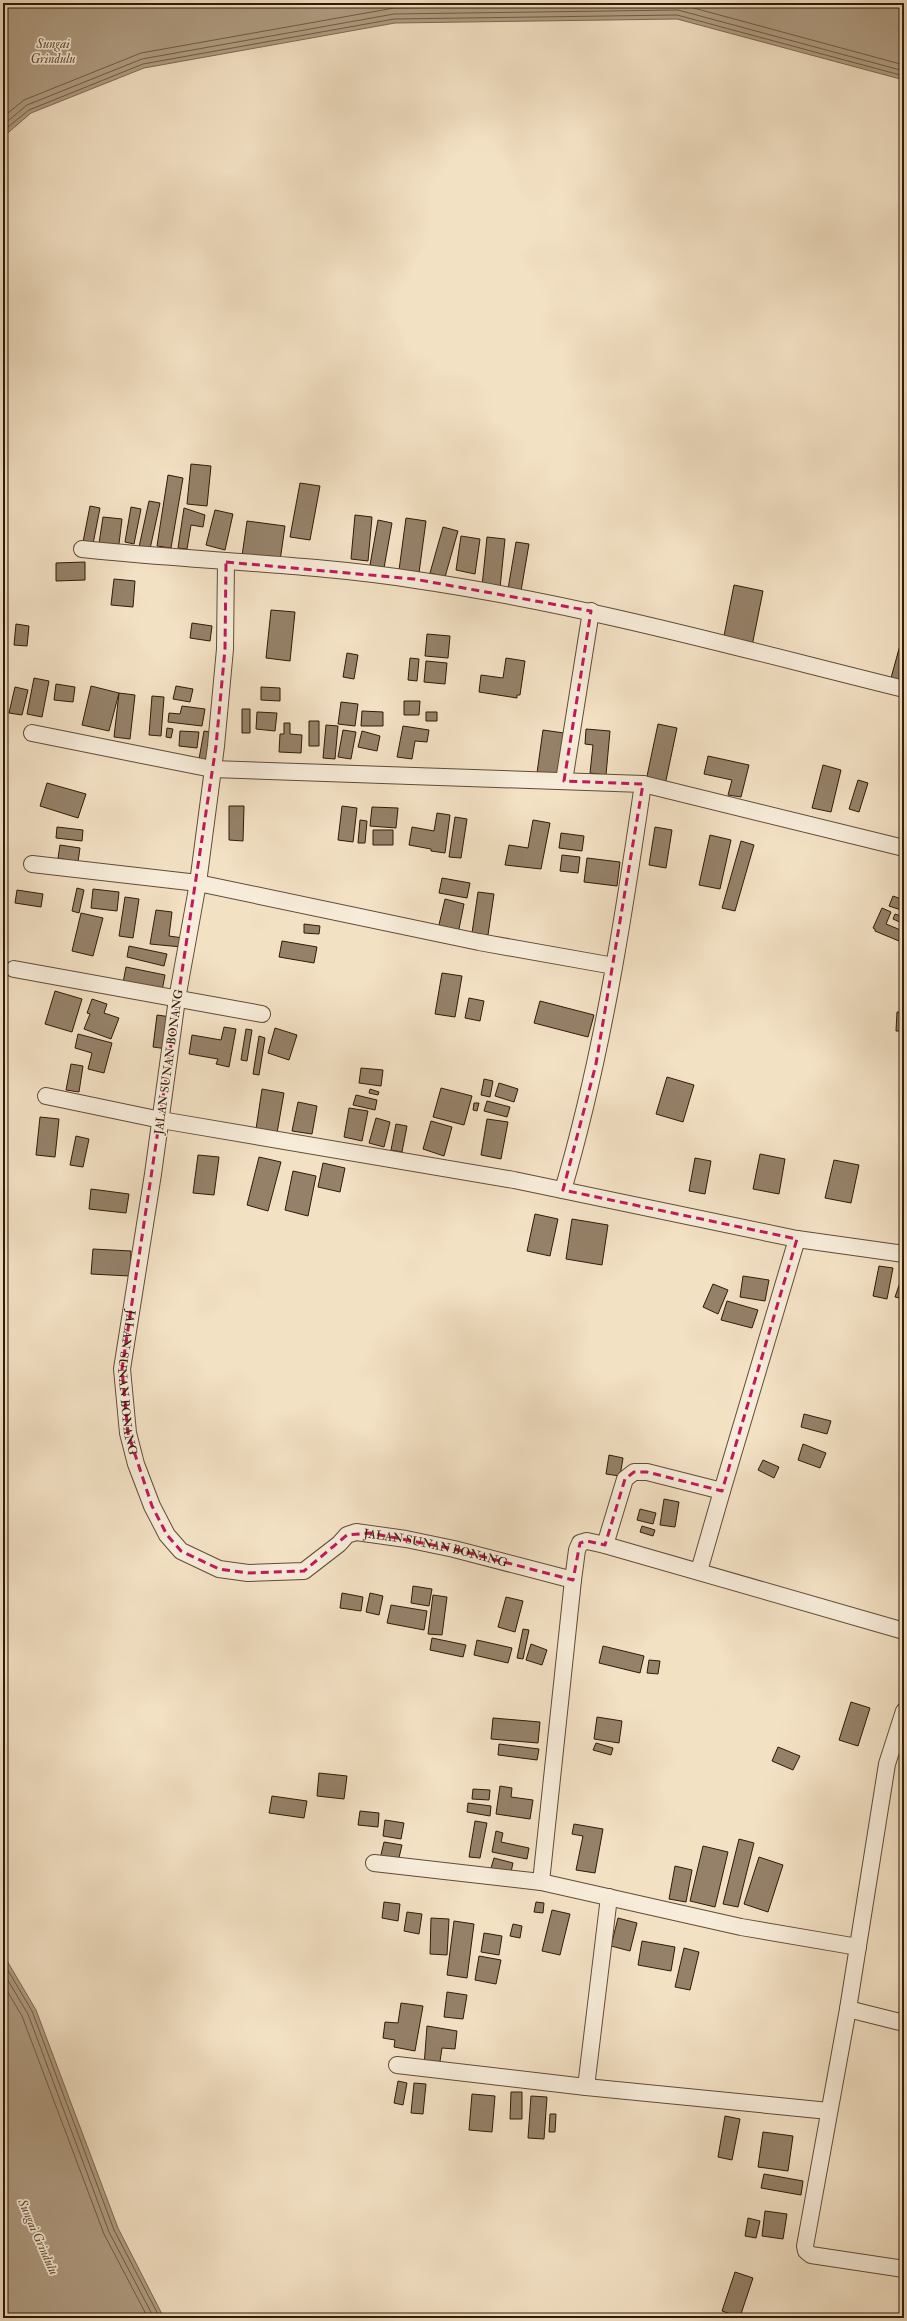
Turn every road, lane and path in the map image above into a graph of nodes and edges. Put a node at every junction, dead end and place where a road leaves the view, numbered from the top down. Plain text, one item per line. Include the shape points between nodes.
1 (82, 549) dead end
2 (226, 562) junction
3 (591, 611) junction
4 (904, 689) edge
5 (32, 733) dead end
6 (212, 769) junction
7 (564, 781) junction
8 (643, 784) junction
9 (904, 848) edge
10 (32, 864) dead end
11 (198, 883) junction
12 (614, 966) junction
13 (14, 969) dead end
14 (177, 999) junction
15 (262, 1014) dead end
16 (46, 1096) dead end
17 (161, 1120) junction
18 (563, 1190) junction
19 (797, 1239) junction
20 (904, 1254) edge
21 (722, 1491) junction
22 (606, 1545) junction
23 (700, 1571) junction
24 (573, 1580) junction
25 (904, 1630) edge
26 (904, 1711) edge
27 (374, 1863) dead end
28 (541, 1882) junction
29 (609, 1897) junction
30 (858, 1947) junction
31 (848, 2009) junction
32 (904, 2023) edge
33 (397, 2065) dead end
34 (586, 2087) junction
35 (829, 2111) junction
36 (904, 2269) edge

1 - 2 street
2 - 3 street via 414,579
2 - 6 street, JALAN SUNAN BONANG via 225,649
3 - 4 street
3 - 7 street
5 - 6 street
6 - 7 street
6 - 11 street, JALAN SUNAN BONANG
7 - 8 street
8 - 9 street
8 - 12 street
10 - 11 street
11 - 12 street via 479,942
11 - 14 street, JALAN SUNAN BONANG
12 - 18 street via 596,1064 579,1138
13 - 14 street
14 - 15 street
14 - 17 street, JALAN SUNAN BONANG
16 - 17 street
17 - 18 street
17 - 24 street, JALAN SUNAN BONANG via 122,1369 128,1433 152,1506 166,1536 181,1551 196,1559 219,1569 248,1573 304,1571 322,1559 347,1535 356,1532 447,1548
18 - 19 street
19 - 20 street
19 - 21 street
21 - 22 street via 647,1472 634,1472 625,1479
21 - 23 street
22 - 23 street
22 - 24 street via 587,1541 580,1543
23 - 25 street
24 - 28 street
26 - 30 street via 887,1764
27 - 28 street
28 - 29 street
29 - 30 street via 742,1927
29 - 34 street
30 - 31 street
31 - 32 street
31 - 35 street
33 - 34 street
34 - 35 street
35 - 36 street via 806,2251 811,2255

